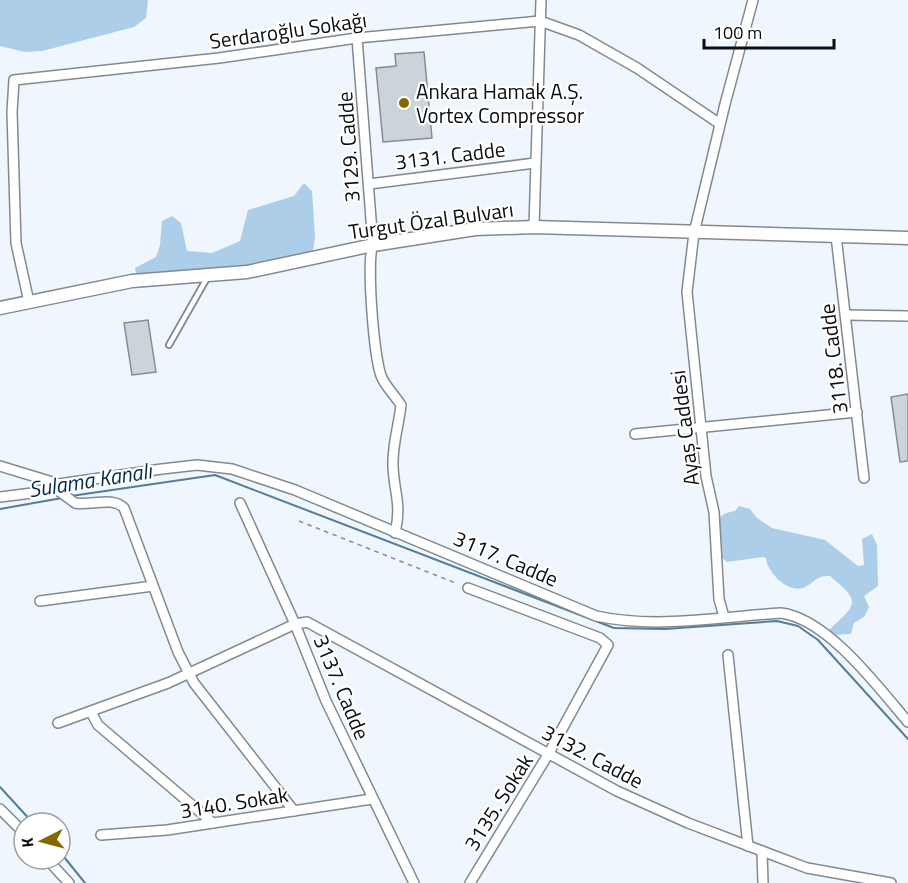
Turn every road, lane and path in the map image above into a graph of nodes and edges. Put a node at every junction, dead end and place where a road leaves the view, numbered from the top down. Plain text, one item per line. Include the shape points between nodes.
1 (541, 0) edge
2 (753, 0) edge
3 (540, 21) junction
4 (357, 38) junction
5 (720, 124) junction
6 (535, 163) junction
7 (369, 184) junction
8 (534, 227) junction
9 (694, 233) junction
10 (836, 236) junction
11 (908, 238) edge
12 (373, 245) junction
13 (209, 276) junction
14 (28, 302) junction
15 (0, 308) edge
16 (846, 315) junction
17 (908, 316) edge
18 (169, 345) dead end
19 (857, 412) junction
20 (701, 428) junction
21 (635, 434) dead end
22 (0, 466) edge
23 (864, 478) dead end
24 (56, 485) junction
25 (0, 498) edge
26 (240, 503) dead end
27 (300, 522) dead end
28 (395, 532) junction
29 (153, 586) junction
30 (468, 588) joint
31 (40, 601) dead end
32 (724, 617) junction
33 (295, 624) junction
34 (728, 655) dead end
35 (189, 672) junction
36 (91, 712) junction
37 (908, 722) edge
38 (58, 723) dead end
39 (549, 753) junction
40 (372, 799) junction
41 (0, 809) edge
42 (294, 811) junction
43 (12, 821) edge
44 (213, 823) junction
45 (101, 835) dead end
46 (748, 846) junction
47 (762, 851) junction
48 (58, 871) edge
49 (69, 883) edge
50 (414, 883) edge
51 (470, 883) edge
52 (763, 883) edge
53 (891, 883) edge

1 - 3 street
2 - 5 street, Ayaş Caddesi
3 - 4 street, Serdaroğlu Sokağı
3 - 5 street, Serdaroğlu Sokağı via 579,35 637,68
3 - 6 street
4 - 7 street, 3129. Cadde
4 - 14 street, Serdaroğlu Sokağı via 219,58 14,80 16,233
5 - 9 street, Ayaş Caddesi
6 - 7 street, 3131. Cadde
6 - 8 street
7 - 12 street, 3129. Cadde
8 - 9 street, Turgut Özal Bulvarı
8 - 12 street, Turgut Özal Bulvarı via 475,229
9 - 10 street, Turgut Özal Bulvarı
9 - 20 street, Ayaş Caddesi via 687,292
10 - 11 street, Turgut Özal Bulvarı
10 - 16 street, 3118. Cadde
12 - 13 street, Turgut Özal Bulvarı via 248,272
12 - 28 street, 3129. Cadde via 369,272 378,362 382,378 401,405 393,447 400,512
13 - 14 street, Turgut Özal Bulvarı via 132,281
13 - 18 lane
14 - 15 street, Turgut Özal Bulvarı
16 - 17 street
16 - 19 street, 3118. Cadde
19 - 20 street
19 - 23 street, 3118. Cadde
20 - 21 street
20 - 32 street, Ayaş Caddesi
22 - 24 street
24 - 25 street, 3117. Cadde
24 - 28 street, 3117. Cadde via 197,465 232,469 295,490
24 - 29 street via 75,503 120,503
26 - 33 street, 3137. Cadde
27 - 30 path
28 - 32 street, 3117. Cadde via 596,616 633,622
29 - 31 street
29 - 35 street via 177,652
30 - 39 street, 3135. Sokak via 600,638 608,645
32 - 37 street, 3117. Cadde via 793,614 814,626 853,661
33 - 35 street
33 - 39 street, 3132. Cadde via 307,622
33 - 40 street, 3137. Cadde
34 - 46 street
35 - 36 street
35 - 42 street
36 - 38 street
36 - 44 street via 98,724
39 - 46 street, 3132. Cadde via 617,791
39 - 51 street, 3135. Sokak
40 - 42 street, 3140. Sokak
40 - 50 street, 3137. Cadde
41 - 43 street
42 - 44 street, 3140. Sokak
44 - 45 street, 3140. Sokak
46 - 47 street, 3132. Cadde
47 - 52 street
47 - 53 street, 3132. Cadde via 807,868
48 - 49 street

